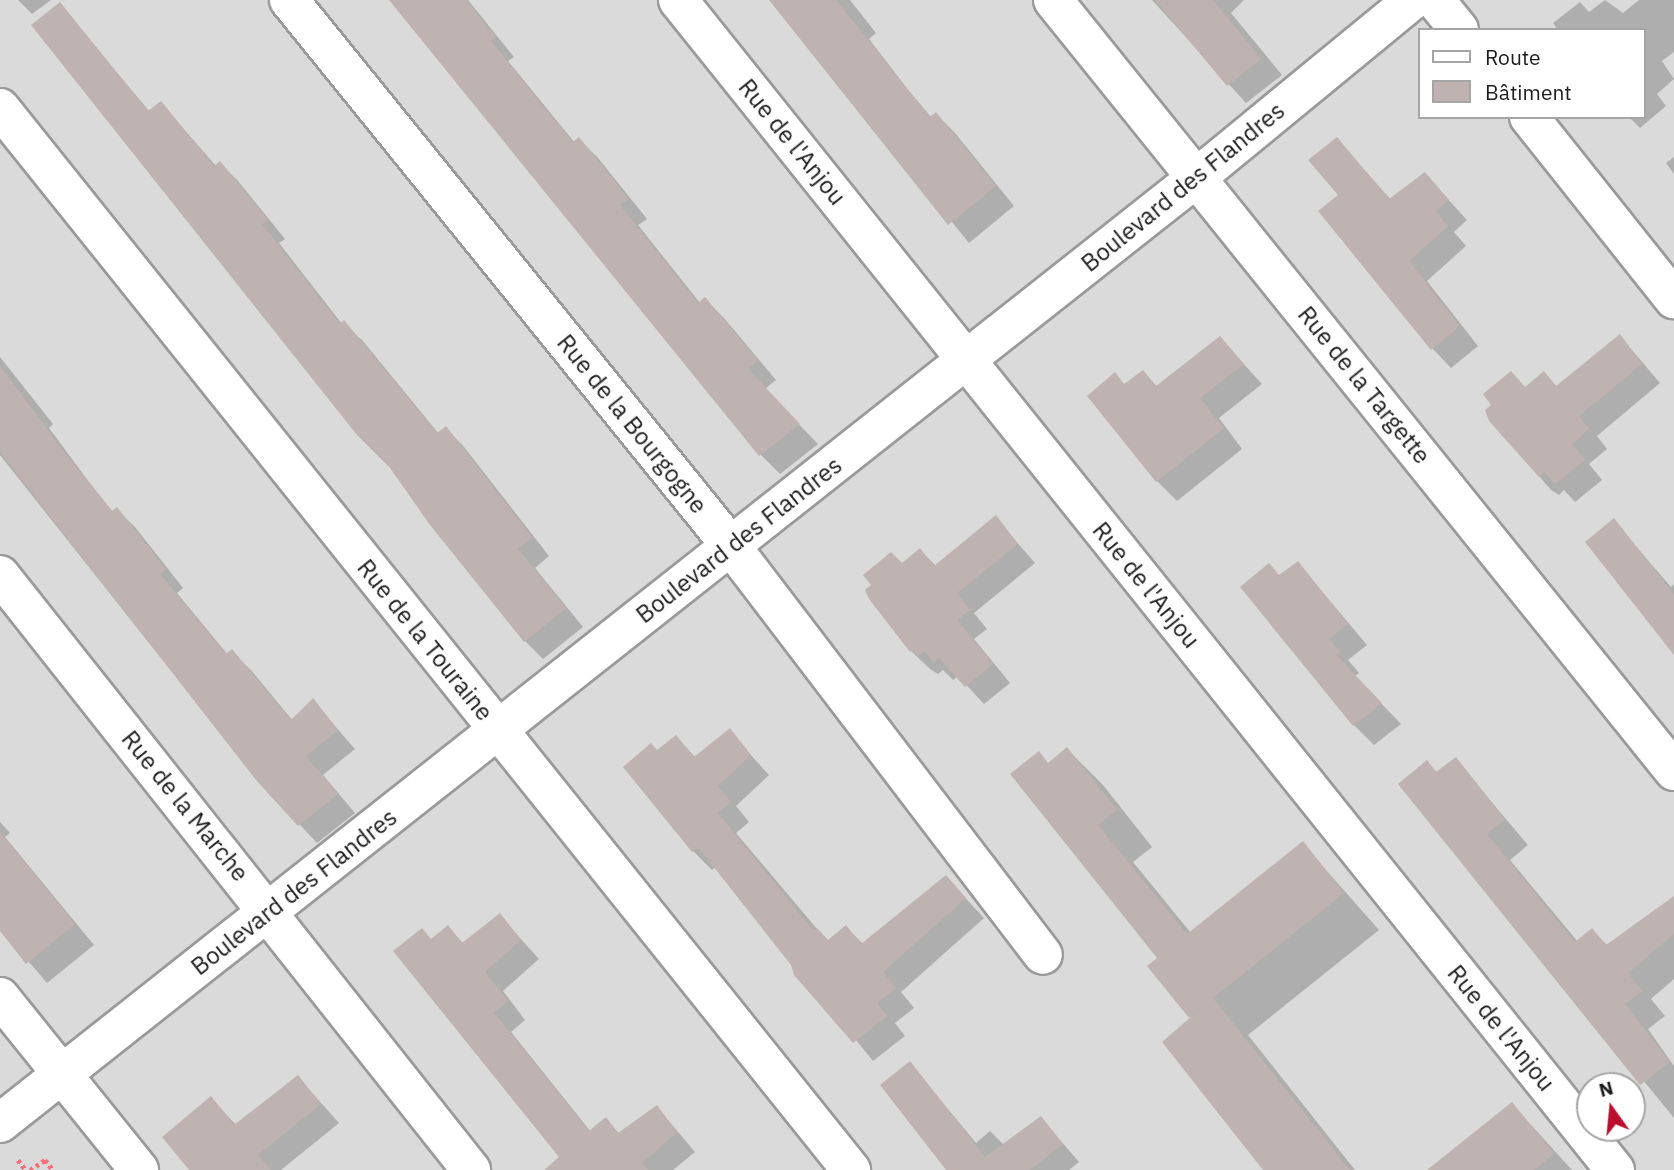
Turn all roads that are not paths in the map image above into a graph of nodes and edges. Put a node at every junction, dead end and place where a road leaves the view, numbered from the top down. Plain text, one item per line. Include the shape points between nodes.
1 (289, 0) edge
2 (678, 0) edge
3 (1053, 0) edge
4 (1413, 0) edge
5 (1435, 0) edge
6 (1457, 28) edge
7 (0, 108) edge
8 (1531, 119) edge
9 (1196, 178) junction
10 (1674, 299) edge
11 (966, 360) junction
12 (731, 546) junction
13 (0, 575) edge
14 (497, 731) junction
15 (1674, 771) edge
16 (269, 911) junction
17 (1043, 955) dead end
18 (0, 997) edge
19 (62, 1075) junction
20 (0, 1123) edge
21 (139, 1170) edge
22 (471, 1170) edge
23 (851, 1170) edge
24 (1615, 1170) edge

1 - 12 street, Rue de la Bourgogne
2 - 11 street, Rue de l'Anjou
3 - 9 street, Rue de la Targette
4 - 9 street, Boulevard des Flandres
5 - 6 street
7 - 14 street, Rue de la Touraine
8 - 10 street
9 - 11 street, Boulevard des Flandres
9 - 15 street, Rue de la Targette
11 - 12 street, Boulevard des Flandres
11 - 24 street, Rue de l'Anjou
12 - 14 street, Boulevard des Flandres
12 - 17 street, Rue de la Bourgogne
13 - 16 street, Rue de la Marche
14 - 16 street, Boulevard des Flandres
14 - 23 street, Rue de la Touraine
16 - 19 street, Boulevard des Flandres
16 - 22 street, Rue de la Marche
18 - 19 street
19 - 20 street, Boulevard des Flandres
19 - 21 street

